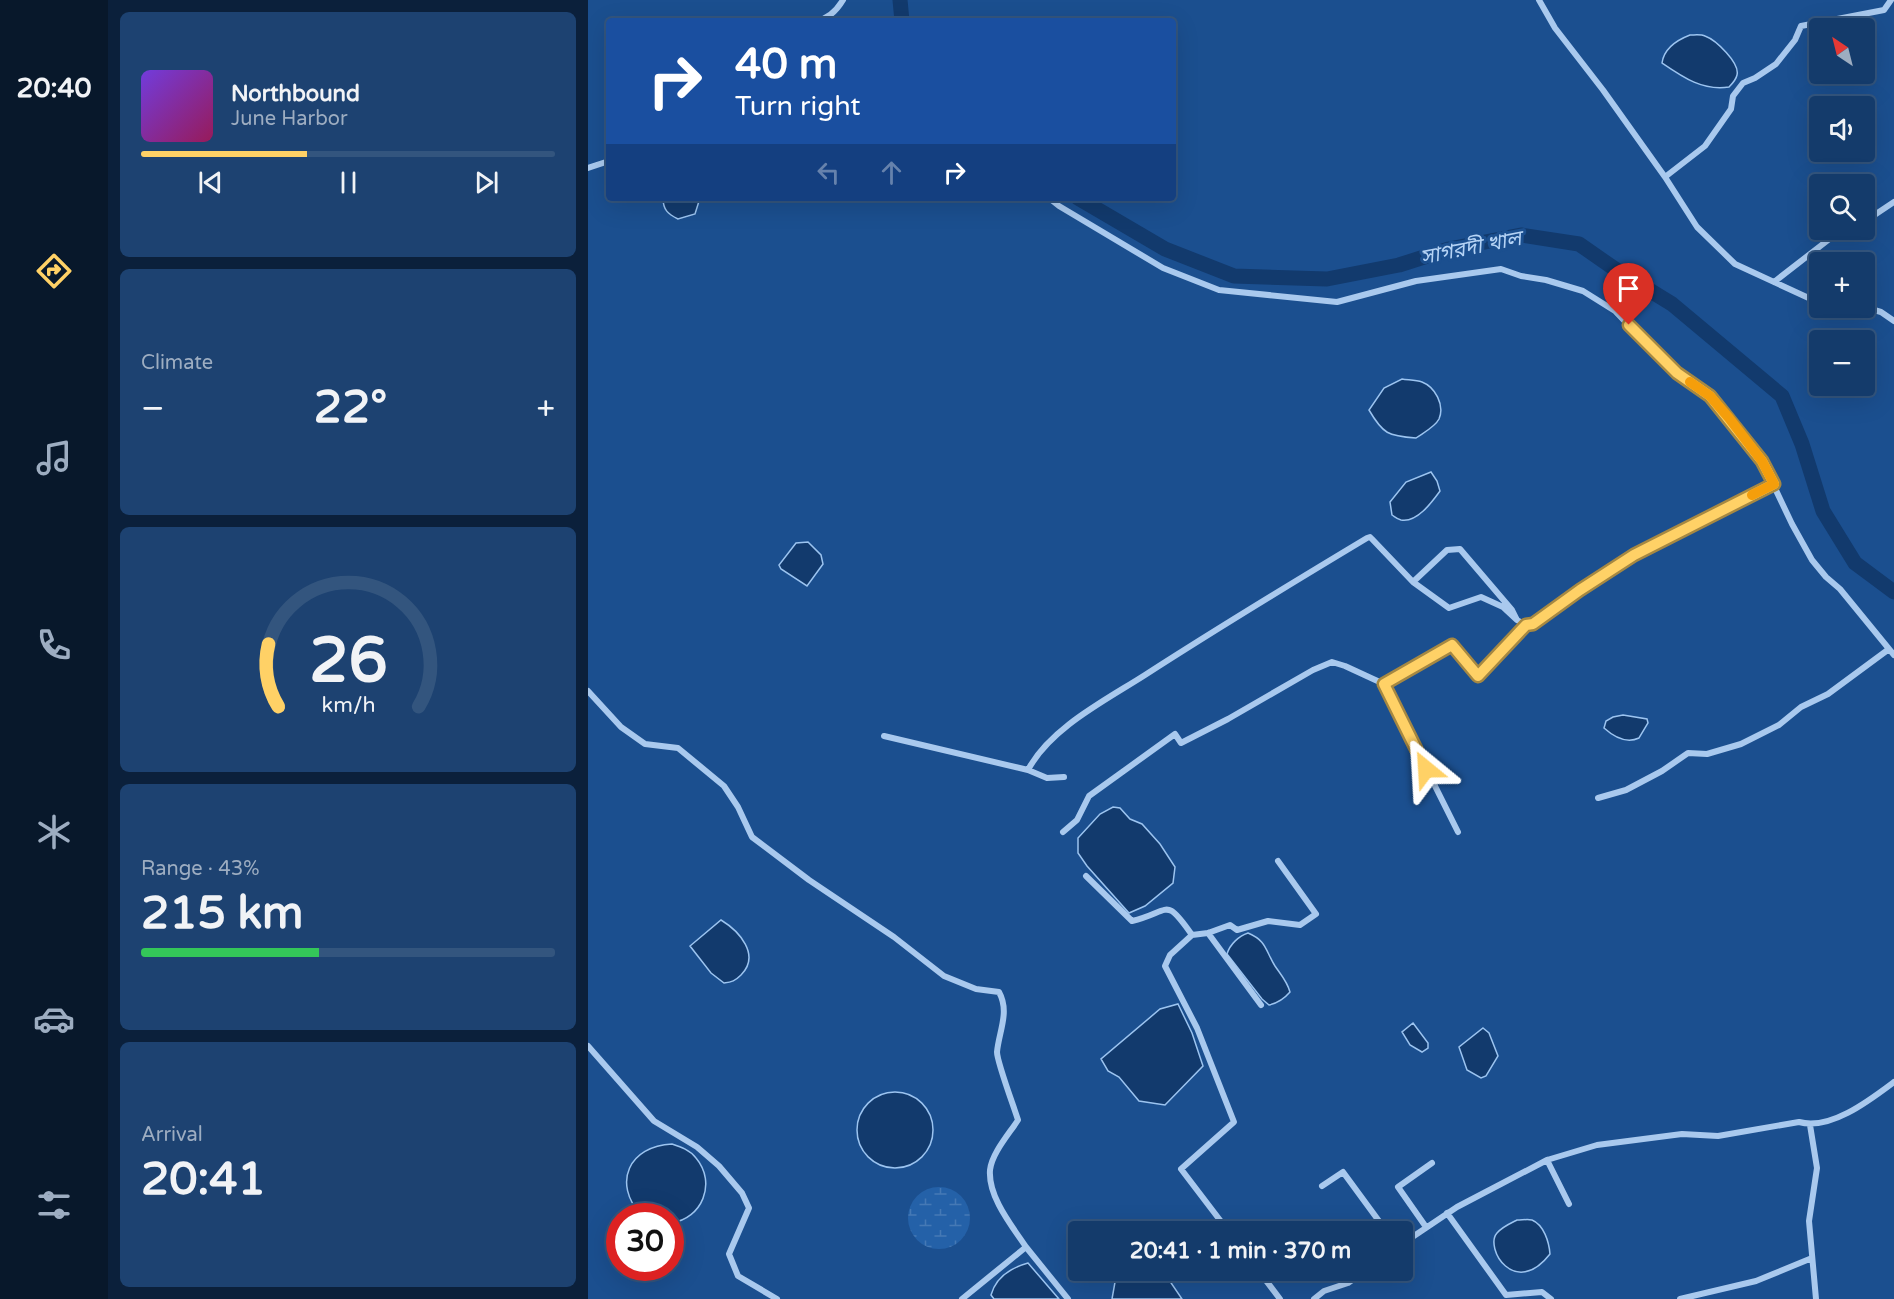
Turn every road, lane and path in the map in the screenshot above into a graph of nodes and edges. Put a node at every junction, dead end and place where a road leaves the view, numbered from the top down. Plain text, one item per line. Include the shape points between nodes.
1 (843, 0) edge
2 (1539, 0) edge
3 (1891, 0) edge
4 (826, 18) edge
5 (606, 162) edge
6 (588, 168) edge
7 (1665, 177) junction
8 (1053, 201) edge
9 (1894, 202) edge
10 (1875, 215) edge
11 (1828, 240) edge
12 (1774, 282) junction
13 (1809, 298) edge
14 (1875, 310) edge
15 (1894, 321) edge
16 (1774, 484) junction
17 (1413, 582) junction
18 (1517, 620) junction
19 (1526, 625) junction
20 (1889, 649) junction
21 (1894, 655) edge
22 (1384, 684) junction
23 (588, 691) edge
24 (884, 736) dead end
25 (1028, 770) junction
26 (1064, 777) dead end
27 (1598, 798) dead end
28 (1063, 832) dead end
29 (1458, 832) dead end
30 (1278, 861) dead end
31 (1086, 876) dead end
32 (1208, 933) junction
33 (1192, 935) junction
34 (1261, 1005) dead end
35 (588, 1046) edge
36 (1894, 1082) edge
37 (1810, 1125) junction
38 (1547, 1160) junction
39 (1432, 1163) dead end
40 (1322, 1186) dead end
41 (1569, 1204) dead end
42 (1448, 1213) junction
43 (1221, 1221) edge
44 (1379, 1221) edge
45 (1426, 1227) junction
46 (1413, 1236) edge
47 (1026, 1247) junction
48 (1812, 1258) junction
49 (1266, 1281) edge
50 (1351, 1281) edge
51 (777, 1299) edge
52 (962, 1299) edge
53 (1068, 1299) edge
54 (1280, 1299) edge
55 (1314, 1299) edge
56 (1551, 1299) edge
57 (1680, 1299) edge
58 (1816, 1299) edge

1 - 4 street
2 - 7 street via 1554,28
3 - 7 street via 1884,9 1801,26 1776,64 1743,83 1733,96 1731,110 1705,146
5 - 6 street
7 - 12 street via 1697,226 1727,257
8 - 16 street via 1163,268 1219,290 1337,303 1416,281 1501,269 1583,291 1615,311 1677,373 1710,396 1762,461
9 - 10 street
11 - 12 street
12 - 13 street
14 - 15 street
16 - 19 street via 1649,546
16 - 20 street via 1812,560
17 - 18 street via 1449,608 1481,597 1503,607
17 - 18 street via 1447,550 1460,549
17 - 25 street via 1367,538 1064,728
18 - 19 street
19 - 22 street via 1478,676 1452,645
20 - 21 street
20 - 27 street via 1779,725 1741,744 1707,754 1689,753 1626,790
22 - 28 street via 1332,662 1313,669 1181,743 1175,734 1089,796 1077,820
22 - 29 street
23 - 47 street via 621,727 645,744 678,748 724,786 752,837 808,880 894,937 944,976 976,989 999,992 1004,1002 1004,1022 997,1055 1018,1120 990,1171 996,1201
24 - 25 street
25 - 26 street via 1047,778
30 - 32 street via 1316,915 1300,924 1268,921 1237,930 1230,924
31 - 33 street via 1132,921 1170,909
32 - 33 street
32 - 34 street
33 - 43 street via 1170,955 1165,966 1197,1028 1234,1122 1181,1168
35 - 51 street via 654,1121 697,1147 742,1193 749,1208 729,1254 738,1276
36 - 37 street via 1835,1119
37 - 38 street via 1799,1122 1718,1136 1682,1134 1597,1145
37 - 48 street via 1817,1168 1809,1221
38 - 41 street
38 - 42 street
39 - 45 street via 1398,1186
40 - 44 street via 1343,1172
42 - 45 street
42 - 56 street via 1506,1295 1542,1292
45 - 46 street
47 - 52 street
47 - 53 street
48 - 57 street via 1756,1281
48 - 58 street
49 - 54 street
50 - 55 street

